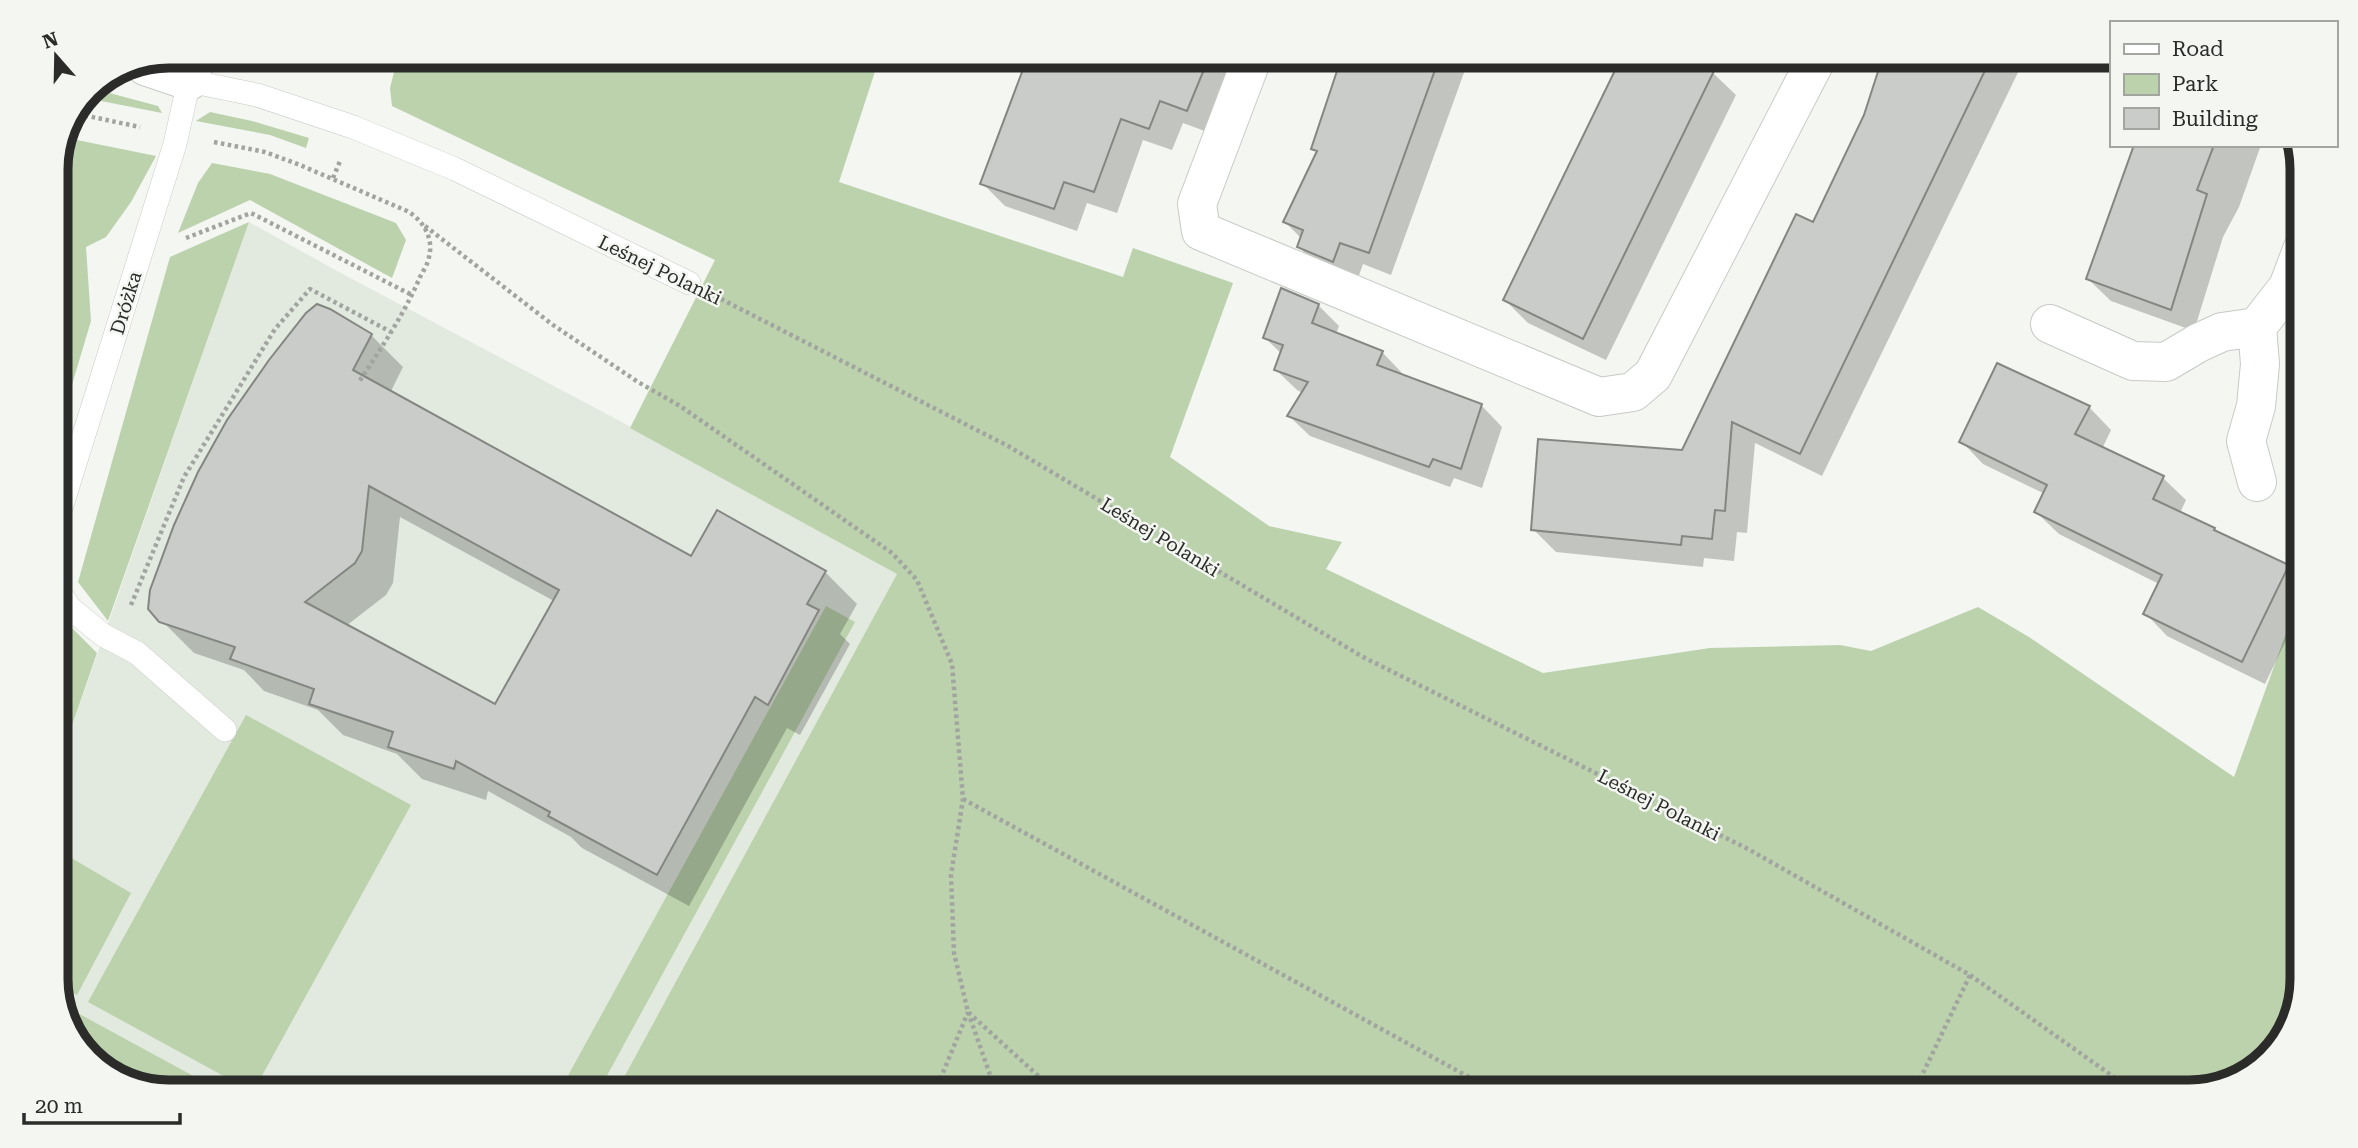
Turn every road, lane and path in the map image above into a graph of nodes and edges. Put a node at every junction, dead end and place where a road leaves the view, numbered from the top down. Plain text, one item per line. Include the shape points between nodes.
1 (192, 68) edge
2 (1248, 68) edge
3 (1812, 68) edge
4 (300, 164) dead end
5 (425, 226) junction
6 (177, 242) dead end
7 (2290, 282) edge
8 (689, 283) joint
9 (412, 295) junction
10 (2050, 324) dead end
11 (2257, 327) junction
12 (391, 332) junction
13 (359, 382) dead end
14 (2257, 482) dead end
15 (68, 486) edge
16 (68, 605) edge
17 (116, 642) junction
18 (225, 730) dead end
19 (963, 799) junction
20 (1970, 975) junction
21 (968, 1012) junction
22 (940, 1080) edge
23 (992, 1080) edge
24 (1043, 1080) edge
25 (1474, 1080) edge
26 (1920, 1080) edge
27 (2118, 1080) edge

1 - 8 lane, Leśnej Polanki via 455,169
1 - 15 lane, Dróżka via 175,144
2 - 3 street via 1197,204 1201,231 1599,397 1633,392 1653,375
4 - 5 path via 407,211
5 - 9 path via 430,256
5 - 19 path via 553,325 680,406 892,553 917,580 952,664
6 - 9 path via 251,213
7 - 11 street
8 - 20 path, Leśnej Polanki via 1008,446 1363,657 1748,849
9 - 12 path
10 - 11 street via 2133,361 2166,362 2222,332
11 - 14 street via 2256,406 2246,442
12 - 13 path
12 - 17 path via 310,289 275,329 184,477
16 - 17 lane
17 - 18 lane via 137,653
19 - 21 path via 951,875 954,953
19 - 25 path
20 - 26 path
20 - 27 path, Leśnej Polanki
21 - 22 path
21 - 23 path
21 - 24 path

